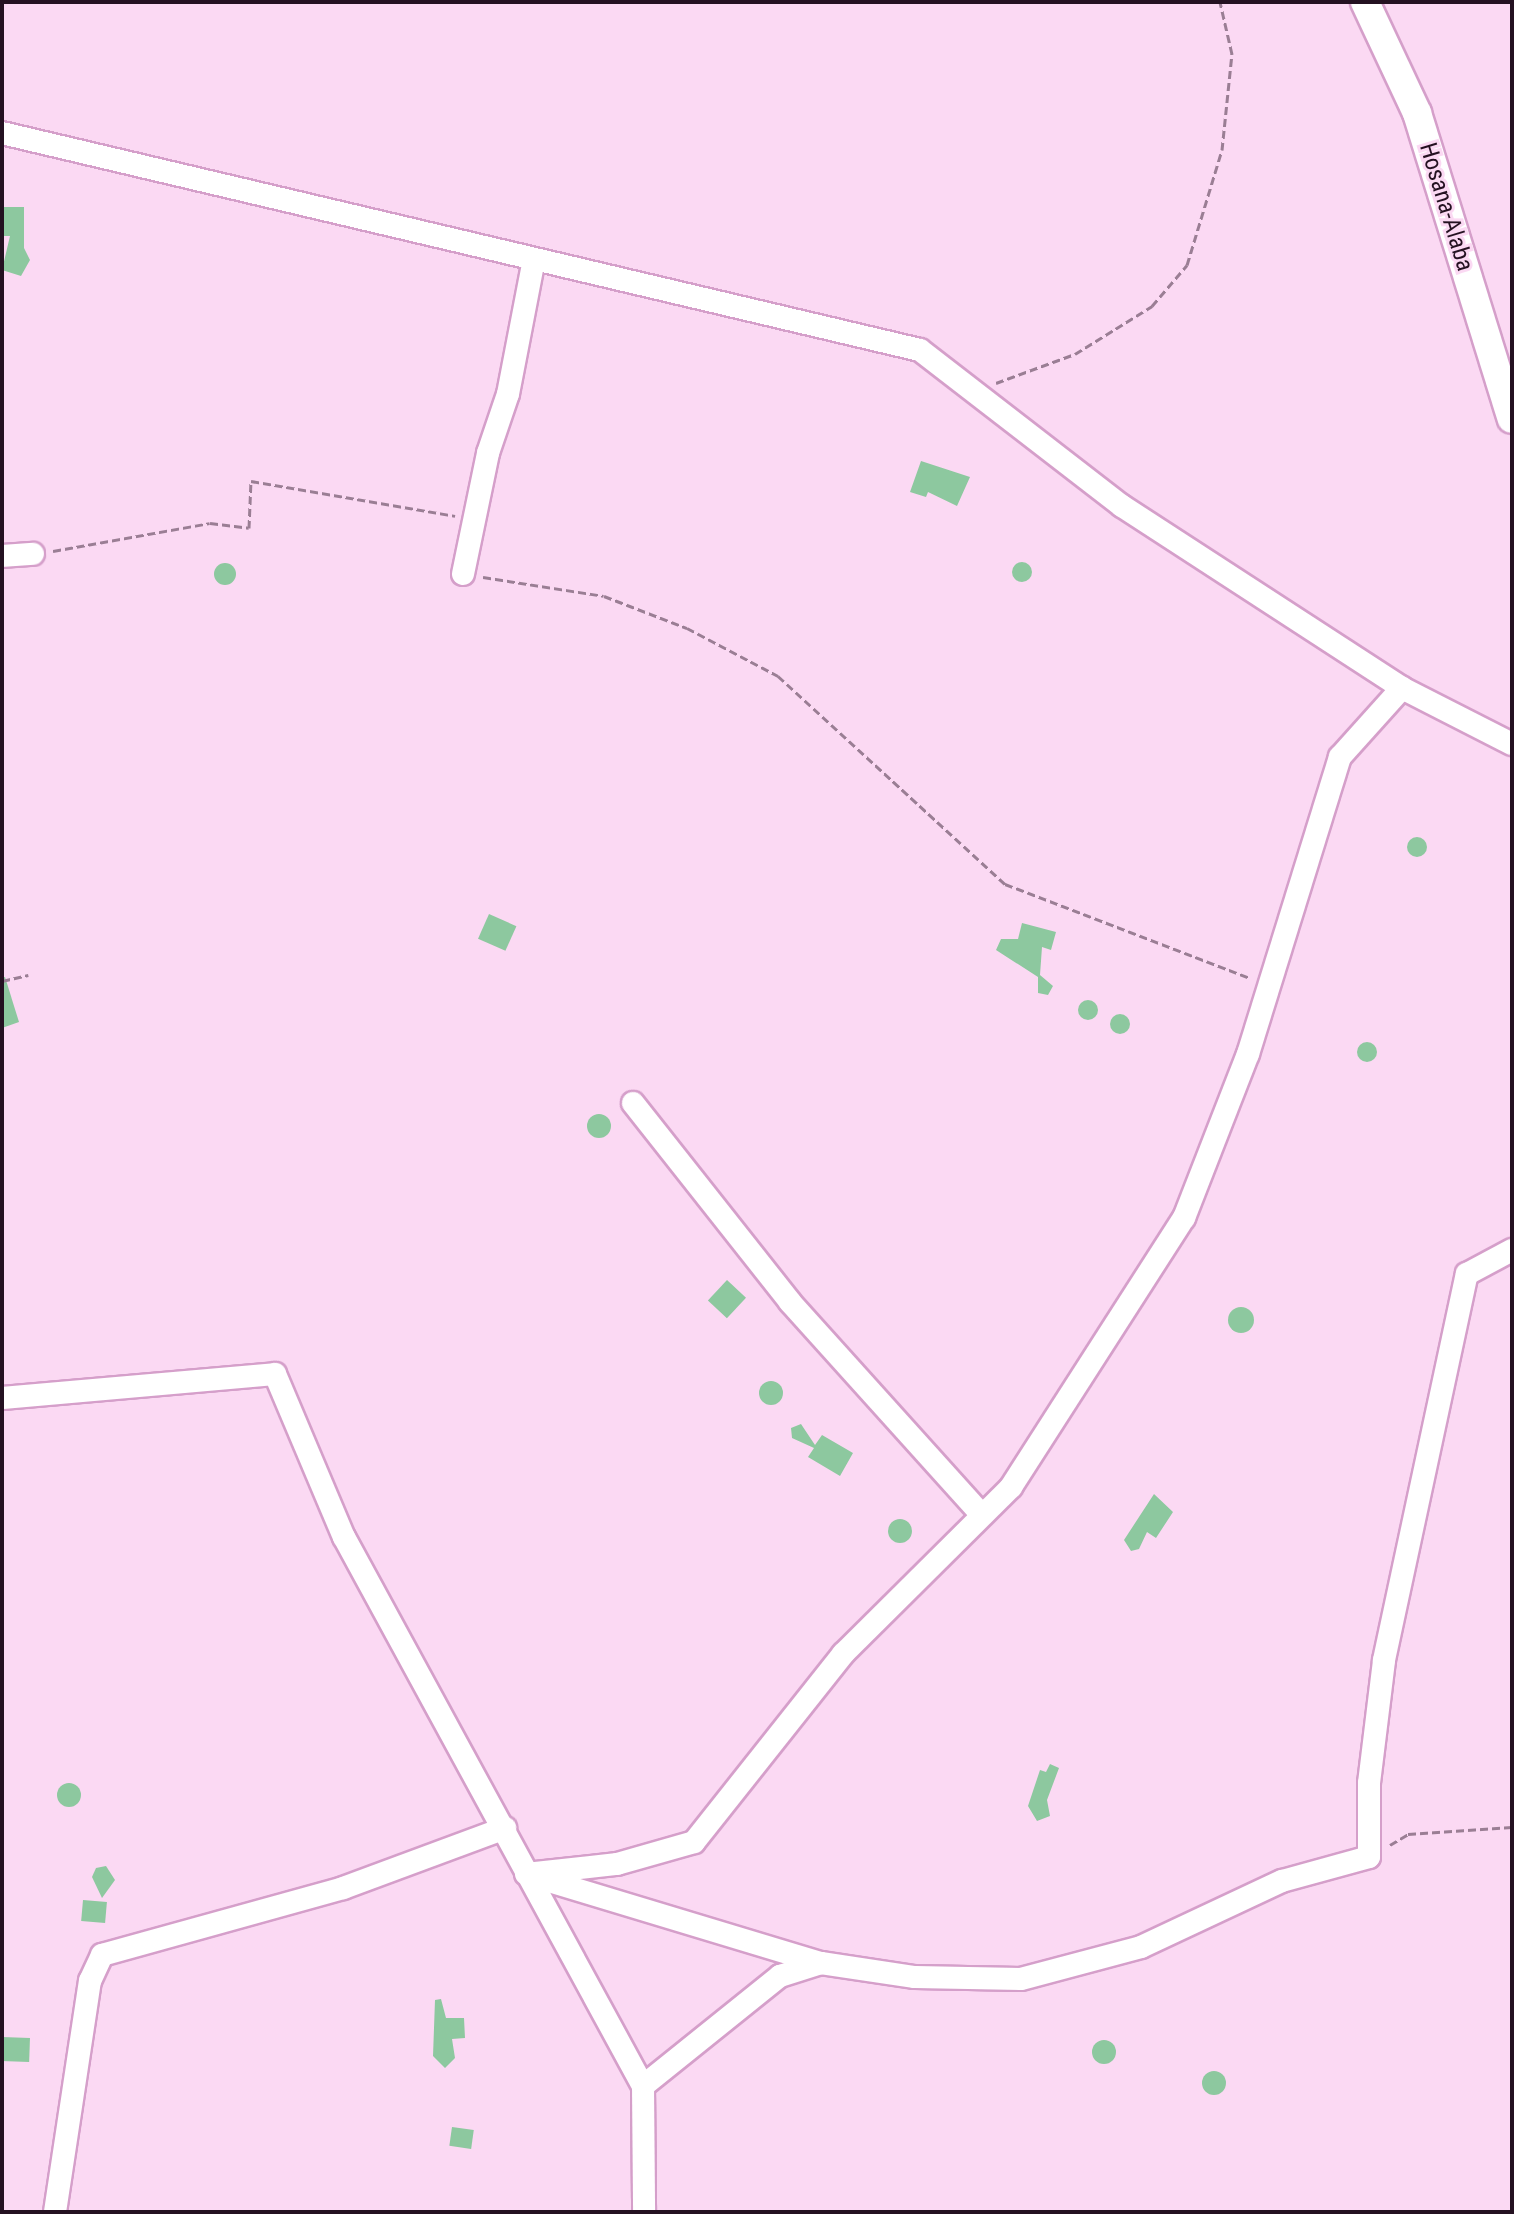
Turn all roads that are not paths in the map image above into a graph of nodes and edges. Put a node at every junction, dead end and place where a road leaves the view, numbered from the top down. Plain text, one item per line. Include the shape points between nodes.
1 (1365, 2) edge
2 (2, 133) edge
3 (534, 259) junction
4 (1512, 419) edge
5 (33, 554) road end
6 (2, 556) edge
7 (463, 574) road end
8 (1402, 688) junction
9 (1512, 744) edge
10 (633, 1103) dead end
11 (1512, 1250) edge
12 (2, 1398) edge
13 (981, 1514) junction
14 (505, 1828) junction
15 (526, 1874) junction
16 (821, 1963) junction
17 (643, 2086) junction
18 (55, 2212) edge
19 (644, 2212) edge

1 - 4 main road, Hosana-Alaba via 1417,113
2 - 3 street
3 - 7 street via 508,394 488,453
3 - 8 street via 920,350 1122,506
5 - 6 street
8 - 9 street
8 - 13 street via 1340,757 1269,986 1184,1218 1011,1487
10 - 13 street via 790,1302
11 - 16 street via 1467,1274 1384,1660 1369,1783 1369,1857 1282,1881 1141,1947 1021,1979 915,1977
12 - 14 street via 275,1374 344,1537
13 - 15 street via 843,1654 694,1842 617,1864
14 - 15 street
14 - 18 street via 343,1888 102,1955 90,1981
15 - 16 street
15 - 17 street
16 - 17 street via 780,1976
17 - 19 street

